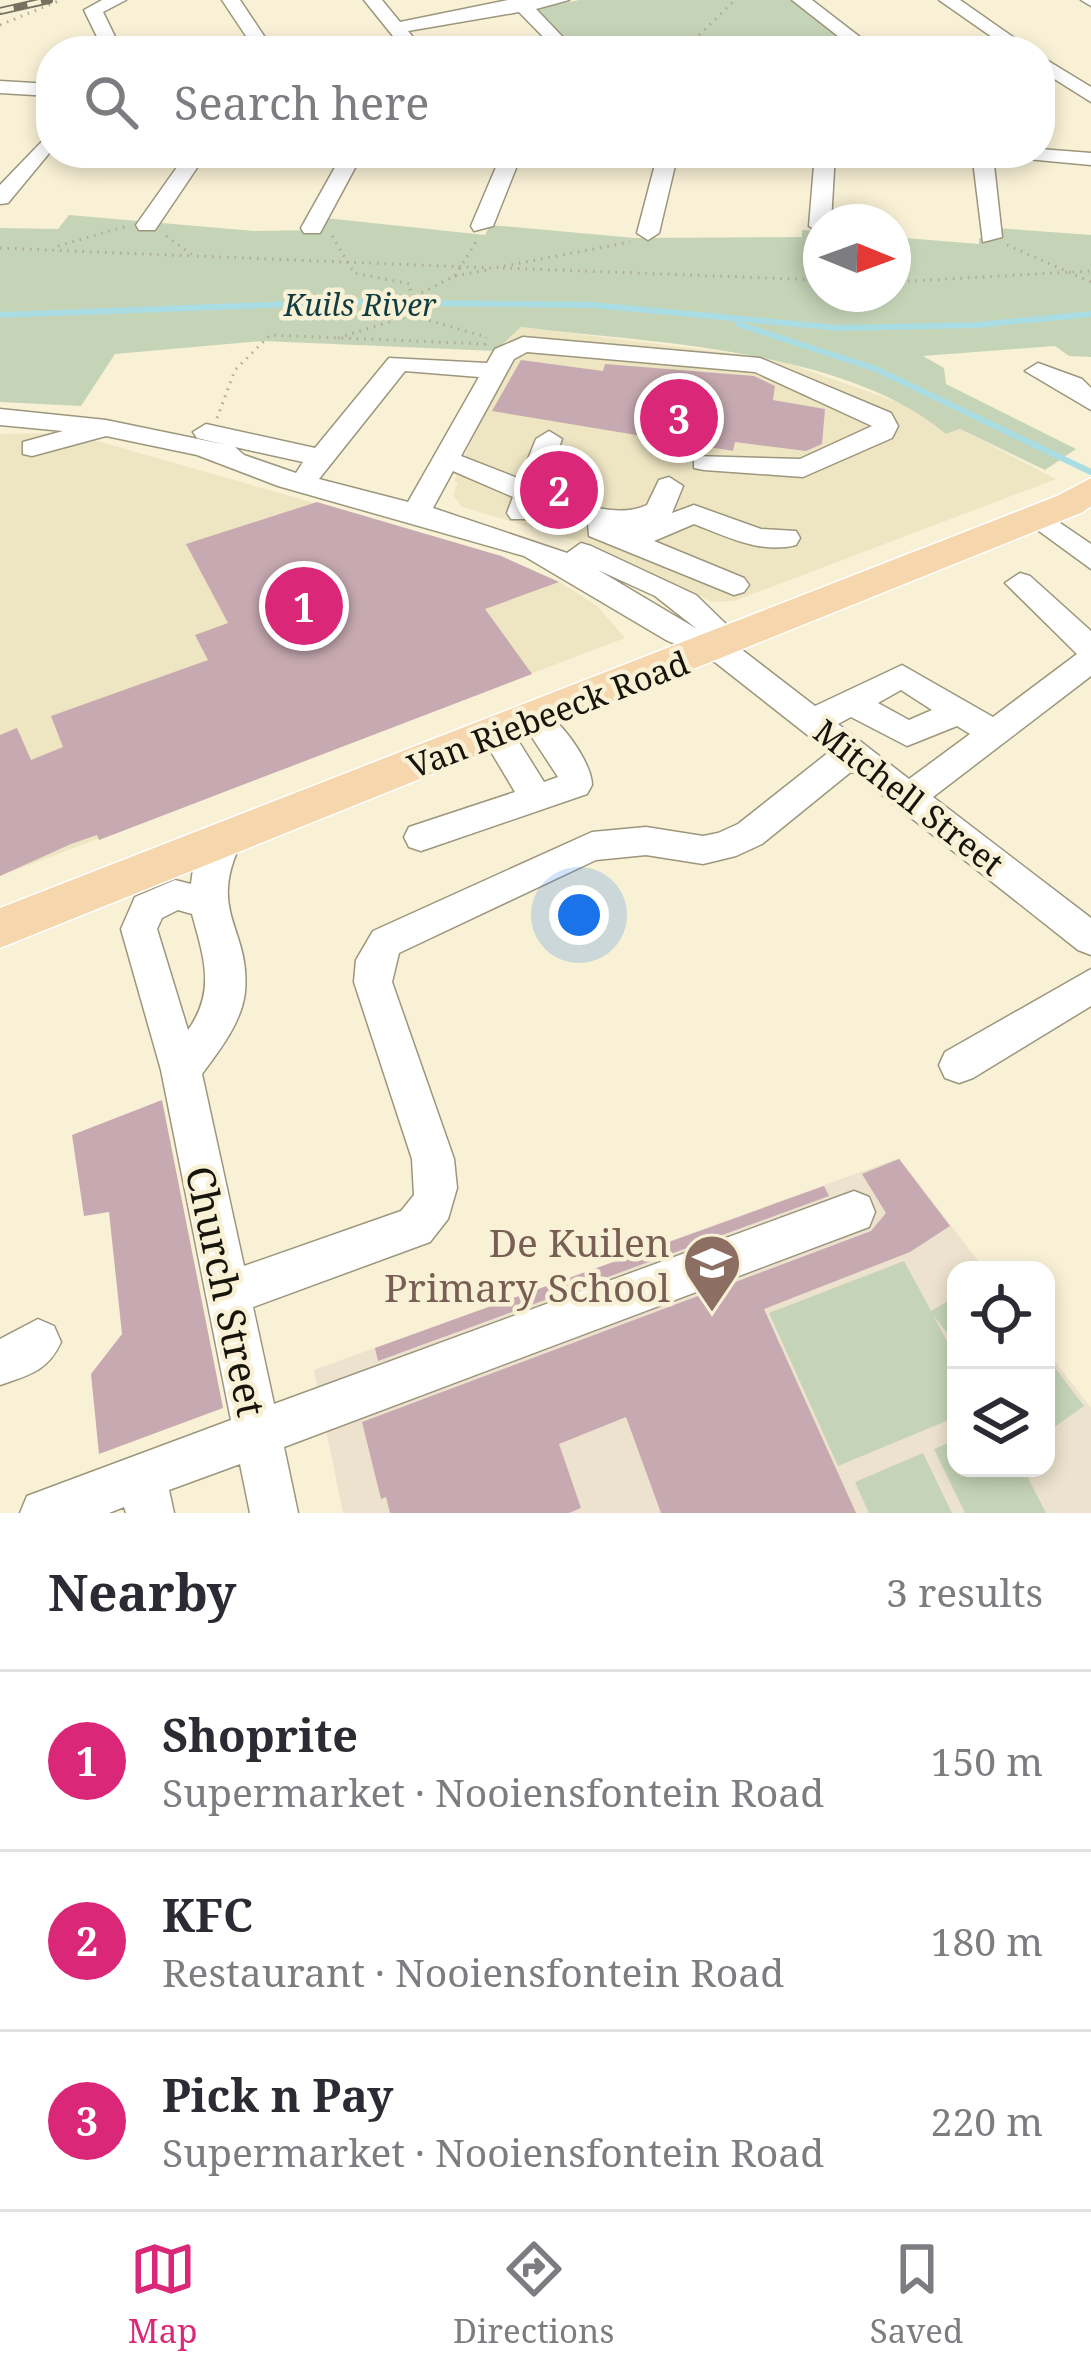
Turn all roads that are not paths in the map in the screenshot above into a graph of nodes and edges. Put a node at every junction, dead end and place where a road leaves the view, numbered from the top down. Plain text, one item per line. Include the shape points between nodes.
1 (117, 0) edge
2 (231, 0) edge
3 (373, 0) edge
4 (560, 0) edge
5 (801, 0) edge
6 (947, 0) edge
7 (520, 3) edge
8 (396, 28) junction
9 (107, 36) edge
10 (255, 36) edge
11 (403, 36) edge
12 (552, 36) edge
13 (849, 36) edge
14 (1001, 36) edge
15 (1055, 72) edge
16 (6, 88) edge
17 (36, 89) edge
18 (1091, 96) edge
19 (36, 156) edge
20 (1055, 157) edge
21 (1091, 159) edge
22 (186, 168) edge
23 (345, 168) edge
24 (506, 168) edge
25 (664, 168) edge
26 (824, 168) edge
27 (984, 168) edge
28 (0, 198) edge
29 (822, 204) edge
30 (147, 225) road end
31 (314, 225) road end
32 (482, 226) road end
33 (649, 233) road end
34 (991, 237) road end
35 (495, 371) junction
36 (1038, 371) dead end
37 (1091, 402) edge
38 (0, 417) edge
39 (106, 428) junction
40 (549, 439) dead end
41 (213, 442) junction
42 (32, 448) dead end
43 (447, 460) junction
44 (704, 462) dead end
45 (315, 466) junction
46 (669, 486) dead end
47 (1090, 489) edge
48 (419, 508) junction
49 (539, 513) junction
50 (1038, 517) junction
51 (786, 538) dead end
52 (633, 540) junction
53 (1091, 559) edge
54 (1020, 583) dead end
55 (734, 584) dead end
56 (711, 642) junction
57 (1091, 649) edge
58 (1091, 660) edge
59 (849, 701) junction
60 (960, 711) junction
61 (813, 722) junction
62 (516, 727) junction
63 (994, 733) junction
64 (852, 752) junction
65 (909, 797) junction
66 (421, 837) dead end
67 (226, 839) junction
68 (0, 899) edge
69 (206, 902) junction
70 (0, 928) edge
71 (1091, 939) edge
72 (1091, 986) edge
73 (959, 1065) dead end
74 (181, 1070) junction
75 (854, 1212) dead end
76 (228, 1294) junction
77 (257, 1434) junction
78 (146, 1495) edge
79 (44, 1513) edge
80 (274, 1513) edge

1 - 9 street via 94,7
2 - 10 street
3 - 8 street
4 - 7 street
5 - 13 street
6 - 14 street
7 - 8 street
7 - 12 street
8 - 11 street
15 - 18 street
16 - 17 street
19 - 28 street
20 - 21 street
22 - 30 street
23 - 31 street
24 - 32 street
25 - 33 street
26 - 29 street
27 - 34 street
35 - 43 street
35 - 44 street via 512,348 538,343 760,365 886,426 803,468
35 - 45 street via 398,363
36 - 37 street
38 - 39 street
39 - 41 street
39 - 42 street
40 - 49 street
41 - 45 street
41 - 48 street
43 - 48 street
43 - 49 street via 474,465
45 - 48 street
46 - 49 street via 664,506 634,521
47 - 50 main road, Van Riebeeck Road
47 - 56 main road, Van Riebeeck Road via 1059,493
48 - 49 street
48 - 56 street via 565,563
49 - 52 street
49 - 56 street via 635,575
50 - 53 street
50 - 56 main road, Van Riebeeck Road
51 - 52 street via 758,538 690,514
52 - 55 street
54 - 57 street
56 - 61 street, Mitchell Street
56 - 62 main road, Van Riebeeck Road
56 - 68 main road, Van Riebeeck Road
58 - 63 street
59 - 60 street via 907,734
59 - 60 street via 902,676
59 - 61 street
60 - 63 street
61 - 64 street, Mitchell Street
62 - 66 street via 578,780
62 - 67 main road, Van Riebeeck Road
63 - 65 street
64 - 65 street, Mitchell Street
64 - 76 street via 724,846 592,846 386,942 374,982 433,1159 435,1208 416,1227
65 - 71 street, Mitchell Street
67 - 69 street via 207,878
67 - 70 main road, Van Riebeeck Road
69 - 74 street via 230,1002
69 - 74 street, Church Street via 158,900 139,929
72 - 73 street
74 - 76 street, Church Street
75 - 77 street
76 - 77 street, Church Street
77 - 78 street
77 - 80 street, Church Street
78 - 79 street

